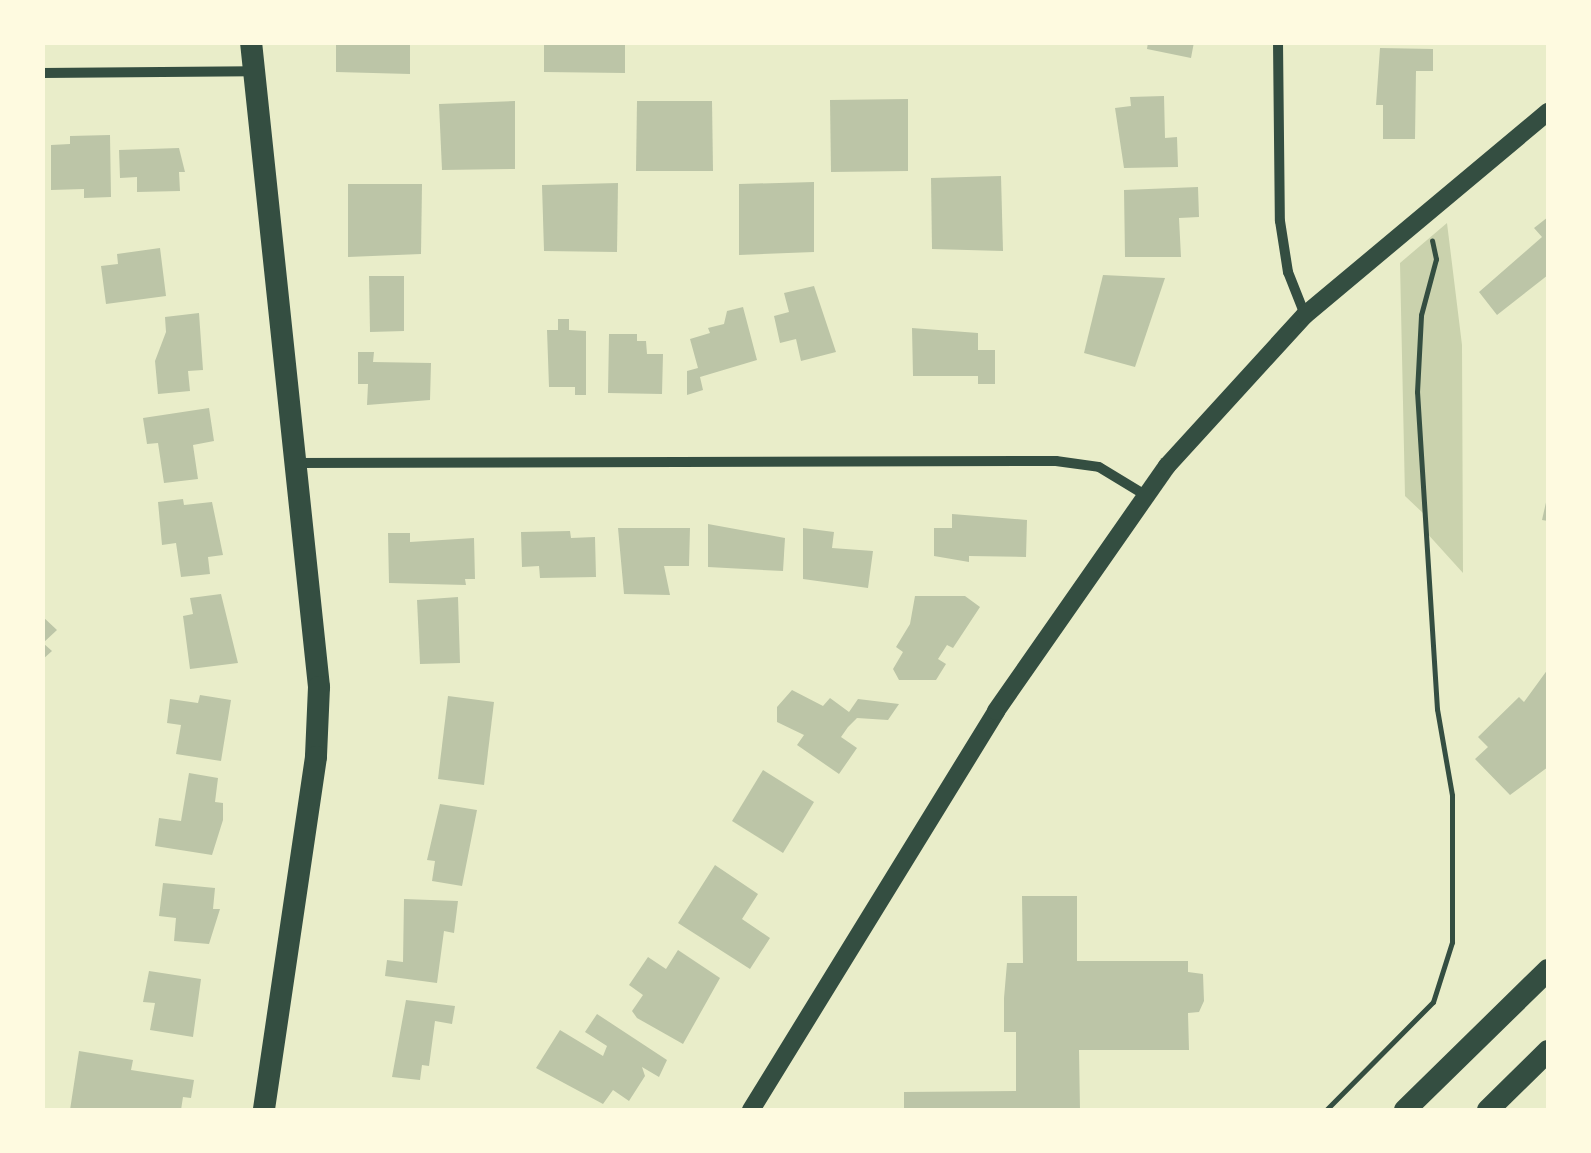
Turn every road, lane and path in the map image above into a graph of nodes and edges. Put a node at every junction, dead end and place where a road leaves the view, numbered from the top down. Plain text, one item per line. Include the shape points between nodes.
1 (251, 42) edge
2 (1278, 42) edge
3 (252, 71) junction
4 (42, 73) edge
5 (1548, 112) edge
6 (1416, 218) junction
7 (1305, 314) junction
8 (292, 463) junction
9 (1145, 494) junction
10 (1548, 970) edge
11 (1548, 1051) edge
12 (264, 1110) edge
13 (751, 1110) edge
14 (1326, 1110) edge
15 (1405, 1110) edge
16 (1488, 1110) edge

1 - 3 main road
2 - 7 street via 1280,220 1288,272
3 - 4 street
3 - 8 main road
5 - 6 street
6 - 7 street
6 - 14 path via 1436,259 1421,314 1416,392 1436,709 1452,796 1452,942 1433,1002
7 - 9 street
8 - 9 street via 1056,461 1099,467
8 - 12 main road via 318,729
9 - 13 street via 996,711
10 - 15 main road
11 - 16 main road

